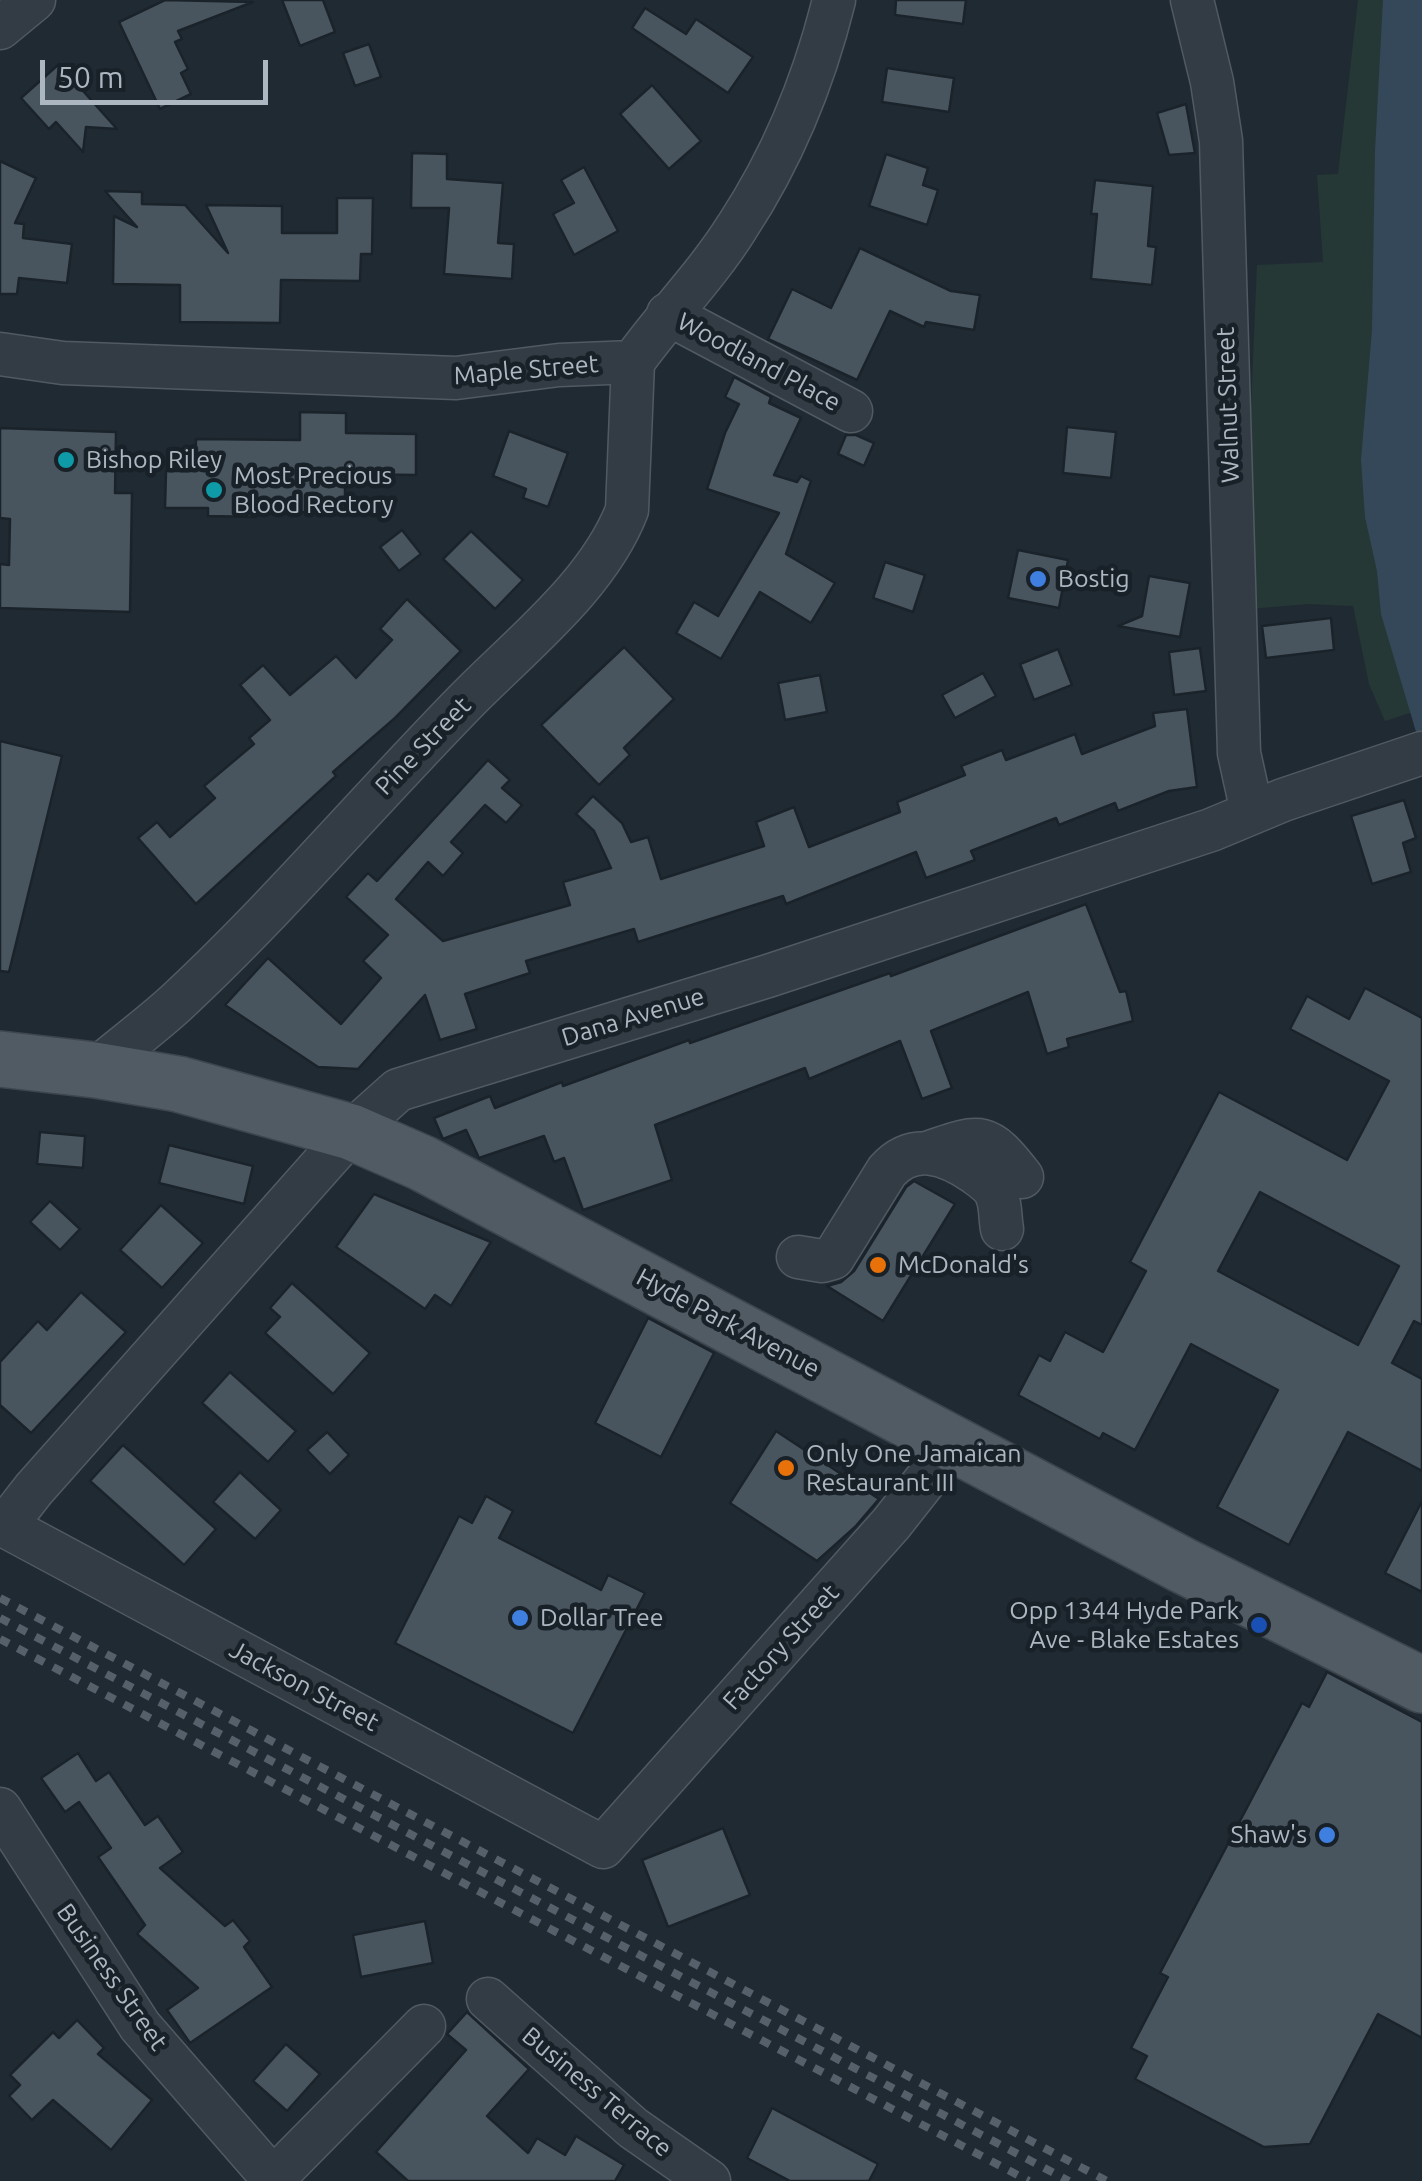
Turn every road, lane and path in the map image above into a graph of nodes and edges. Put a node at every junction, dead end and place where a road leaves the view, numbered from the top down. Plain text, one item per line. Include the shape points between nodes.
1 (34, 0) edge
2 (834, 0) edge
3 (1192, 0) edge
4 (0, 28) edge
5 (668, 314) junction
6 (0, 354) edge
7 (633, 362) junction
8 (851, 411) dead end
9 (1404, 759) edge
10 (1252, 812) junction
11 (0, 1059) edge
12 (95, 1070) junction
13 (352, 1132) junction
14 (930, 1152) junction
15 (1022, 1177) dead end
16 (1002, 1229) dead end
17 (798, 1257) dead end
18 (954, 1444) junction
19 (17, 1478) edge
20 (5, 1526) joint
21 (1422, 1685) edge
22 (0, 1809) edge
23 (603, 1846) joint
24 (488, 1999) dead end
25 (424, 2026) dead end
26 (273, 2180) edge
27 (709, 2181) edge

1 - 4 street
2 - 5 street, Maple Street via 819,60 781,151 736,230
3 - 10 street, Walnut Street via 1221,141 1239,753
5 - 7 street, Maple Street
5 - 8 street, Woodland Place
6 - 7 street, Maple Street via 62,363 456,378
7 - 12 street, Pine Street via 627,510 619,531 553,619 175,1004
9 - 10 street, Dana Avenue
10 - 13 street, Dana Avenue via 768,976 398,1090
11 - 12 main road, Hyde Park Avenue
12 - 13 main road, Hyde Park Avenue via 178,1084
13 - 18 main road, Hyde Park Avenue
13 - 19 street, Dana Avenue
14 - 15 street via 978,1138
14 - 16 street via 990,1185
14 - 17 street via 896,1161 832,1258
18 - 21 main road, Hyde Park Avenue
18 - 23 street, Factory Street via 891,1524
19 - 20 street, Dana Avenue
20 - 23 street, Jackson Street
22 - 26 street, Business Street via 140,2026
24 - 27 street, Business Terrace via 633,2128
25 - 26 street

